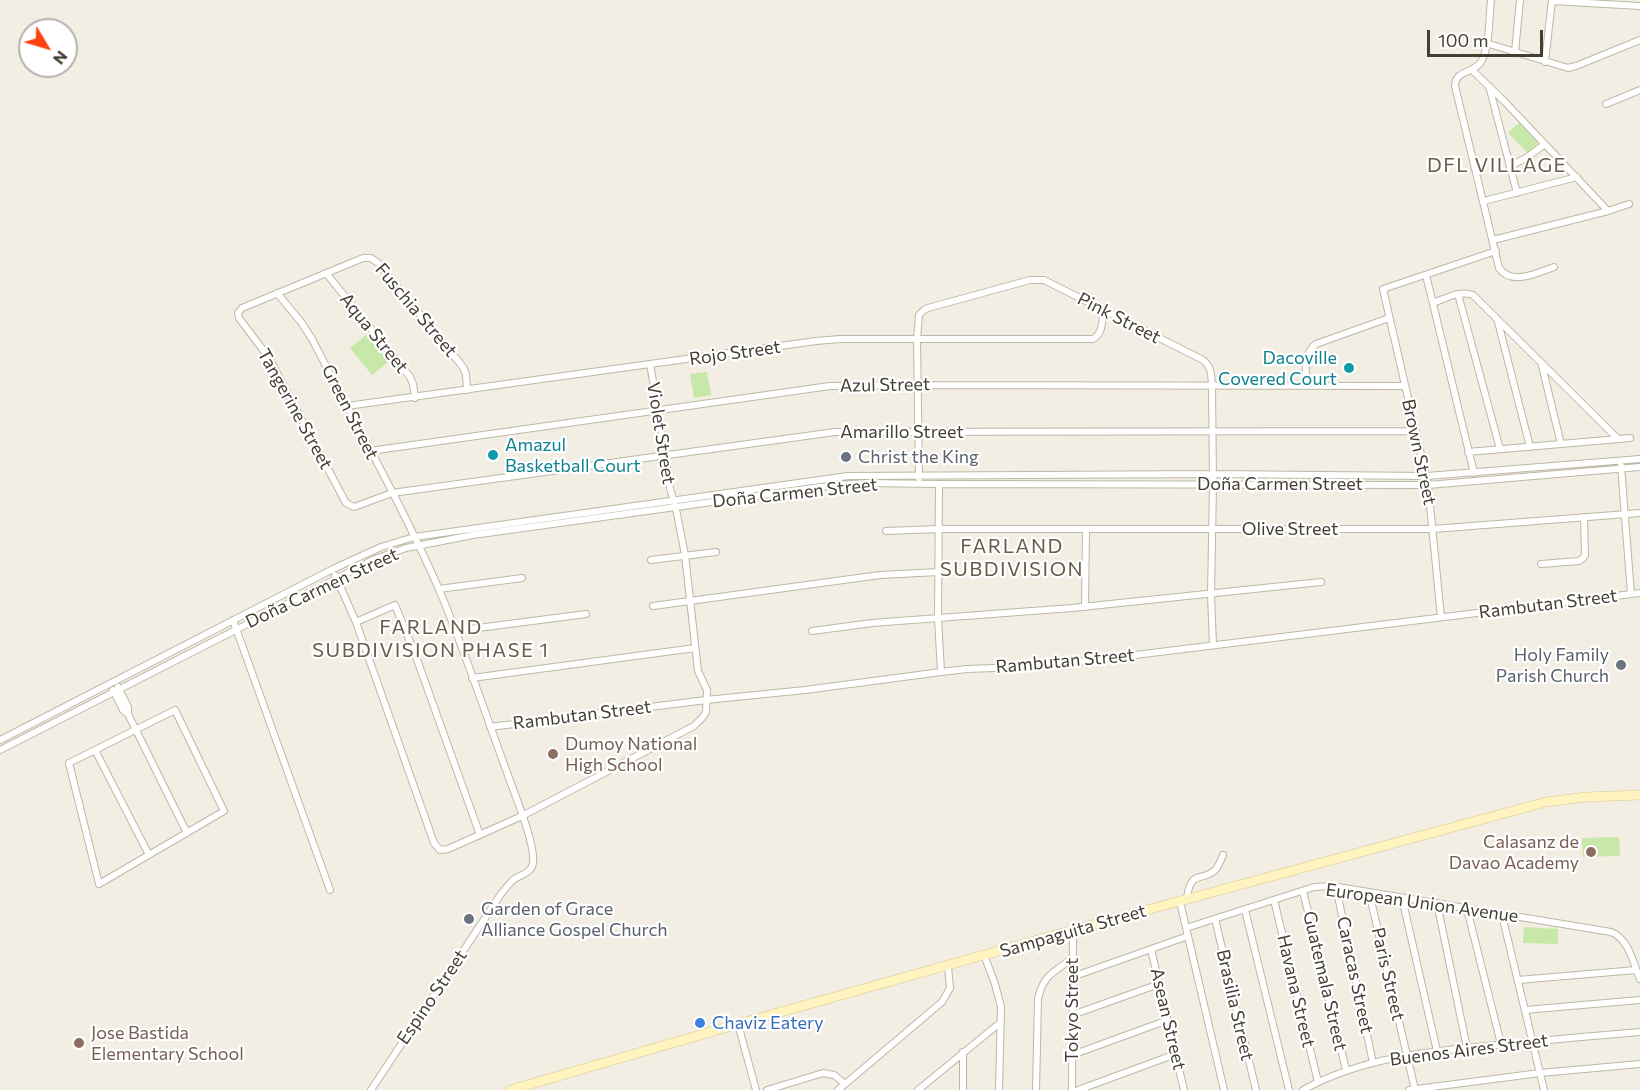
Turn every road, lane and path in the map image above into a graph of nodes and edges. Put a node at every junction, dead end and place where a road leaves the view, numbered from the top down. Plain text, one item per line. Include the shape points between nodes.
1 (1491, 0) edge
2 (1520, 0) edge
3 (1552, 0) edge
4 (1631, 3) edge
5 (1640, 6) edge
6 (1640, 40) edge
7 (1486, 43) junction
8 (1515, 52) junction
9 (1545, 62) junction
10 (1472, 70) junction
11 (1489, 86) junction
12 (1640, 90) edge
13 (1606, 104) dead end
14 (1545, 144) junction
15 (1510, 166) junction
16 (1577, 177) junction
17 (1517, 193) junction
18 (1484, 201) junction
19 (1629, 204) dead end
20 (1608, 211) junction
21 (1493, 240) junction
22 (1496, 251) junction
23 (1554, 267) dead end
24 (326, 273) junction
25 (1426, 275) junction
26 (277, 293) junction
27 (1458, 294) junction
28 (1433, 303) junction
29 (1104, 310) junction
30 (1389, 318) junction
31 (1498, 320) junction
32 (917, 339) junction
33 (1541, 363) junction
34 (650, 364) junction
35 (918, 385) junction
36 (1212, 385) junction
37 (1306, 386) junction
38 (1405, 386) junction
39 (467, 390) junction
40 (414, 398) junction
41 (347, 406) junction
42 (658, 410) junction
43 (918, 431) junction
44 (1212, 432) junction
45 (1416, 432) junction
46 (1630, 438) dead end
47 (1618, 439) junction
48 (1561, 444) junction
49 (1530, 447) junction
50 (1500, 449) junction
51 (370, 451) junction
52 (1468, 452) junction
53 (665, 456) junction
54 (1640, 459) edge
55 (1621, 465) junction
56 (1640, 467) edge
57 (1474, 473) junction
58 (1213, 474) junction
59 (1427, 476) junction
60 (833, 477) junction
61 (867, 479) junction
62 (919, 479) junction
63 (939, 484) junction
64 (1214, 484) junction
65 (1428, 484) junction
66 (835, 485) junction
67 (772, 490) junction
68 (392, 493) junction
69 (674, 503) junction
70 (1640, 513) edge
71 (1625, 514) junction
72 (1584, 517) junction
73 (525, 524) junction
74 (939, 529) junction
75 (1086, 529) junction
76 (1211, 529) junction
77 (1433, 529) junction
78 (886, 531) dead end
79 (414, 537) junction
80 (418, 546) junction
81 (716, 552) dead end
82 (685, 555) junction
83 (651, 560) dead end
84 (1541, 564) dead end
85 (333, 569) junction
86 (938, 572) junction
87 (336, 578) junction
88 (522, 578) dead end
89 (1321, 582) dead end
90 (439, 589) junction
91 (1640, 592) edge
92 (1631, 594) junction
93 (1210, 595) junction
94 (690, 602) junction
95 (653, 606) dead end
96 (1085, 607) junction
97 (586, 614) dead end
98 (1442, 617) junction
99 (938, 619) junction
100 (233, 620) junction
101 (356, 622) junction
102 (236, 629) junction
103 (455, 631) junction
104 (812, 631) dead end
105 (1213, 645) junction
106 (695, 648) junction
107 (941, 672) junction
108 (472, 678) junction
109 (112, 682) junction
110 (116, 690) junction
111 (706, 700) junction
112 (490, 727) junction
113 (136, 730) junction
114 (0, 740) edge
115 (0, 750) edge
116 (95, 750) junction
117 (1640, 795) edge
118 (522, 816) junction
119 (187, 833) junction
120 (480, 835) junction
121 (149, 855) junction
122 (1223, 855) dead end
123 (1336, 887) junction
124 (330, 890) dead end
125 (1304, 891) junction
126 (1369, 892) junction
127 (1402, 898) junction
128 (1183, 900) junction
129 (1274, 900) junction
130 (1437, 903) junction
131 (1467, 909) junction
132 (1245, 910) junction
133 (1502, 915) junction
134 (1215, 919) junction
135 (1186, 928) junction
136 (1073, 930) junction
137 (1188, 936) junction
138 (1151, 949) junction
139 (984, 956) junction
140 (1073, 958) junction
141 (948, 966) junction
142 (1636, 970) junction
143 (1072, 977) junction
144 (1640, 979) edge
145 (1518, 980) junction
146 (1159, 984) junction
147 (1640, 1000) edge
148 (1525, 1010) junction
149 (1072, 1015) junction
150 (1168, 1020) junction
151 (1000, 1022) junction
152 (738, 1024) junction
153 (1640, 1032) edge
154 (1532, 1041) junction
155 (1501, 1044) junction
156 (1467, 1047) junction
157 (1437, 1051) junction
158 (963, 1052) junction
159 (1176, 1054) junction
160 (1072, 1055) junction
161 (1406, 1056) junction
162 (1373, 1063) junction
163 (1640, 1064) edge
164 (1346, 1070) junction
165 (1540, 1073) junction
166 (927, 1082) junction
167 (1318, 1082) junction
168 (845, 1084) junction
169 (516, 1089) edge
170 (1184, 1089) edge
171 (371, 1090) edge
172 (756, 1090) edge
173 (767, 1090) edge
174 (838, 1090) edge
175 (918, 1090) edge
176 (927, 1090) edge
177 (963, 1090) edge
178 (999, 1090) edge
179 (1036, 1090) edge
180 (1072, 1090) edge
181 (1078, 1090) edge
182 (1175, 1090) edge
183 (1224, 1090) edge
184 (1256, 1090) edge
185 (1289, 1090) edge
186 (1304, 1090) edge
187 (1413, 1090) edge
188 (1544, 1090) edge

1 - 7 street
2 - 8 street
3 - 4 street
3 - 9 street
4 - 5 street
6 - 9 street via 1572,67
7 - 8 street
7 - 10 street via 1481,62
8 - 9 street
10 - 11 street
10 - 18 street via 1459,75 1455,86
11 - 14 street
11 - 15 street
12 - 13 street
14 - 15 street via 1527,159
14 - 16 street
15 - 17 street
16 - 17 street
16 - 20 street
17 - 18 street
18 - 21 street
19 - 20 street
20 - 21 street
21 - 22 street
22 - 23 street via 1499,268 1509,276 1524,277
22 - 25 street
24 - 26 street, Fuschia Street
24 - 39 street, Fuschia Street via 363,258 374,260 463,366
24 - 40 street, Aqua Street via 410,377
25 - 28 street
25 - 30 street, Brown Street via 1383,289
26 - 41 street, Green Street via 305,327
26 - 68 street, Tangerine Street via 242,308 239,318 269,358 346,503 357,507
27 - 28 street
27 - 31 street via 1473,295
27 - 50 street
28 - 52 street
29 - 32 street, Rojo Street via 1100,332 1093,339
29 - 32 street, Pink Street via 1037,279 928,308 918,319
29 - 36 street, Pink Street via 1203,360 1209,365
30 - 37 street via 1316,344 1306,357
30 - 38 street, Brown Street
31 - 33 street
31 - 49 street
32 - 34 street, Rojo Street via 816,341
32 - 35 street
33 - 47 street
33 - 48 street
34 - 39 street, Rojo Street
34 - 42 street, Violet Street
35 - 36 street, Azul Street
35 - 42 street, Azul Street via 830,386
35 - 43 street
36 - 37 street, Azul Street
36 - 44 street, Pink Street
37 - 38 street, Azul Street
38 - 45 street, Brown Street
39 - 40 street, Rojo Street
40 - 41 street, Rojo Street
41 - 51 street, Green Street
42 - 51 street, Azul Street
42 - 53 street, Violet Street
43 - 44 street, Amarillo Street
43 - 53 street, Amarillo Street via 835,432
43 - 62 street
44 - 45 street, Amarillo Street
44 - 58 street, Pink Street
45 - 59 street, Brown Street
46 - 47 street
47 - 48 street
48 - 49 street
49 - 50 street
50 - 52 street
51 - 68 street, Green Street
52 - 57 street
53 - 68 street, Amarillo Street
53 - 69 street, Violet Street
54 - 55 street, Doña Carmen Street
55 - 56 street, Doña Carmen Street
55 - 57 street, Doña Carmen Street
55 - 65 street, Doña Carmen Street
55 - 71 street
57 - 59 street, Doña Carmen Street
58 - 59 street, Doña Carmen Street
58 - 62 street, Doña Carmen Street
58 - 64 street, Pink Street
59 - 65 street, Brown Street
60 - 61 street, Doña Carmen Street
60 - 66 street
60 - 67 street, Doña Carmen Street
61 - 62 street, Doña Carmen Street
61 - 66 street, Doña Carmen Street
62 - 63 street, Doña Carmen Street
63 - 64 street, Doña Carmen Street
63 - 74 street
64 - 65 street, Doña Carmen Street
64 - 76 street, Pink Street
65 - 77 street, Brown Street
66 - 67 street, Doña Carmen Street
67 - 69 street, Doña Carmen Street
68 - 79 street, Green Street
69 - 73 street, Doña Carmen Street
69 - 82 street, Violet Street
70 - 71 street, Olive Street
71 - 72 street, Olive Street
71 - 92 street
72 - 77 street, Olive Street
72 - 84 street via 1583,558
73 - 79 street, Doña Carmen Street
73 - 80 street, Doña Carmen Street
74 - 75 street, Olive Street
74 - 78 street, Olive Street
74 - 86 street
75 - 76 street, Olive Street
75 - 96 street
76 - 77 street, Olive Street
76 - 93 street, Pink Street
77 - 98 street, Brown Street
79 - 80 street, Green Street
79 - 85 street, Doña Carmen Street
80 - 87 street, Doña Carmen Street via 385,555
80 - 90 street, Green Street
81 - 82 street
82 - 83 street
82 - 94 street, Violet Street
85 - 87 street
85 - 100 street, Doña Carmen Street
86 - 94 street via 880,575
86 - 99 street
87 - 101 street
87 - 102 street, Doña Carmen Street
88 - 90 street
89 - 93 street
90 - 103 street, Green Street
91 - 92 street, Rambutan Street
92 - 98 street, Rambutan Street
93 - 96 street
93 - 105 street, Pink Street
94 - 95 street
94 - 106 street, Violet Street
96 - 99 street
97 - 103 street
98 - 105 street, Rambutan Street
99 - 104 street
99 - 107 street
100 - 102 street
100 - 109 street, Doña Carmen Street
101 - 120 street via 434,843 444,850
101 - 120 street via 395,605
102 - 110 street, Doña Carmen Street
102 - 124 street
103 - 108 street, Green Street
105 - 107 street, Rambutan Street via 1042,666
106 - 108 street
106 - 111 street, Violet Street via 698,671 707,690
107 - 111 street, Rambutan Street
108 - 112 street, Green Street
109 - 110 street
109 - 114 street, Doña Carmen Street
110 - 113 street via 128,707
110 - 115 street, Doña Carmen Street
111 - 112 street, Rambutan Street
111 - 118 street via 706,712 699,723
112 - 118 street, Green Street
113 - 116 street
113 - 119 street
113 - 119 street via 175,710 224,811
116 - 121 street
116 - 121 street via 69,763 99,884
117 - 128 street, Sampaguita Street via 1546,802
118 - 120 street
118 - 171 street, Espino Street via 533,855 531,869 507,886 495,902
119 - 121 street
122 - 128 street via 1216,869 1192,882
123 - 125 street, European Union Avenue
123 - 126 street, European Union Avenue
123 - 162 street, Caracas Street
125 - 129 street, European Union Avenue
125 - 164 street, Guatemala Street
126 - 127 street, European Union Avenue
126 - 161 street, Paris Street
127 - 130 street, European Union Avenue
127 - 157 street
128 - 135 street
128 - 136 street, Sampaguita Street
129 - 132 street, European Union Avenue
129 - 167 street, Havana Street
130 - 131 street, European Union Avenue
130 - 156 street
131 - 133 street, European Union Avenue
131 - 155 street
132 - 134 street, European Union Avenue
132 - 185 street
133 - 142 street, European Union Avenue via 1617,934 1624,940
133 - 145 street
134 - 135 street, European Union Avenue
134 - 184 street, Brasilia Street
135 - 137 street
136 - 139 street, Sampaguita Street
136 - 140 street, Tokyo Street
137 - 138 street
137 - 183 street
138 - 143 street
138 - 146 street, Asean Street
139 - 141 street, Sampaguita Street
139 - 151 street via 998,996
140 - 143 street, Tokyo Street
140 - 179 street via 1048,976 1040,988
141 - 152 street, Sampaguita Street
141 - 168 street via 950,988 942,1002
142 - 144 street
142 - 145 street
143 - 149 street, Tokyo Street
145 - 148 street
146 - 149 street
146 - 150 street, Asean Street
147 - 148 street
148 - 154 street
149 - 160 street, Tokyo Street
150 - 159 street, Asean Street
150 - 160 street
151 - 158 street
151 - 178 street
152 - 169 street, Sampaguita Street
152 - 172 street
153 - 154 street, Buenos Aires Street
154 - 155 street, Buenos Aires Street
154 - 165 street
155 - 156 street, Buenos Aires Street
156 - 157 street, Buenos Aires Street
157 - 161 street, Buenos Aires Street
158 - 166 street
158 - 177 street
159 - 170 street, Asean Street
159 - 181 street
160 - 180 street, Tokyo Street
161 - 162 street, Buenos Aires Street
161 - 187 street, Paris Street
162 - 164 street, Buenos Aires Street
163 - 165 street
164 - 167 street, Buenos Aires Street
165 - 187 street
165 - 188 street
166 - 175 street
166 - 176 street
167 - 186 street, Buenos Aires Street
168 - 173 street via 834,1075 823,1073
168 - 174 street
170 - 182 street

